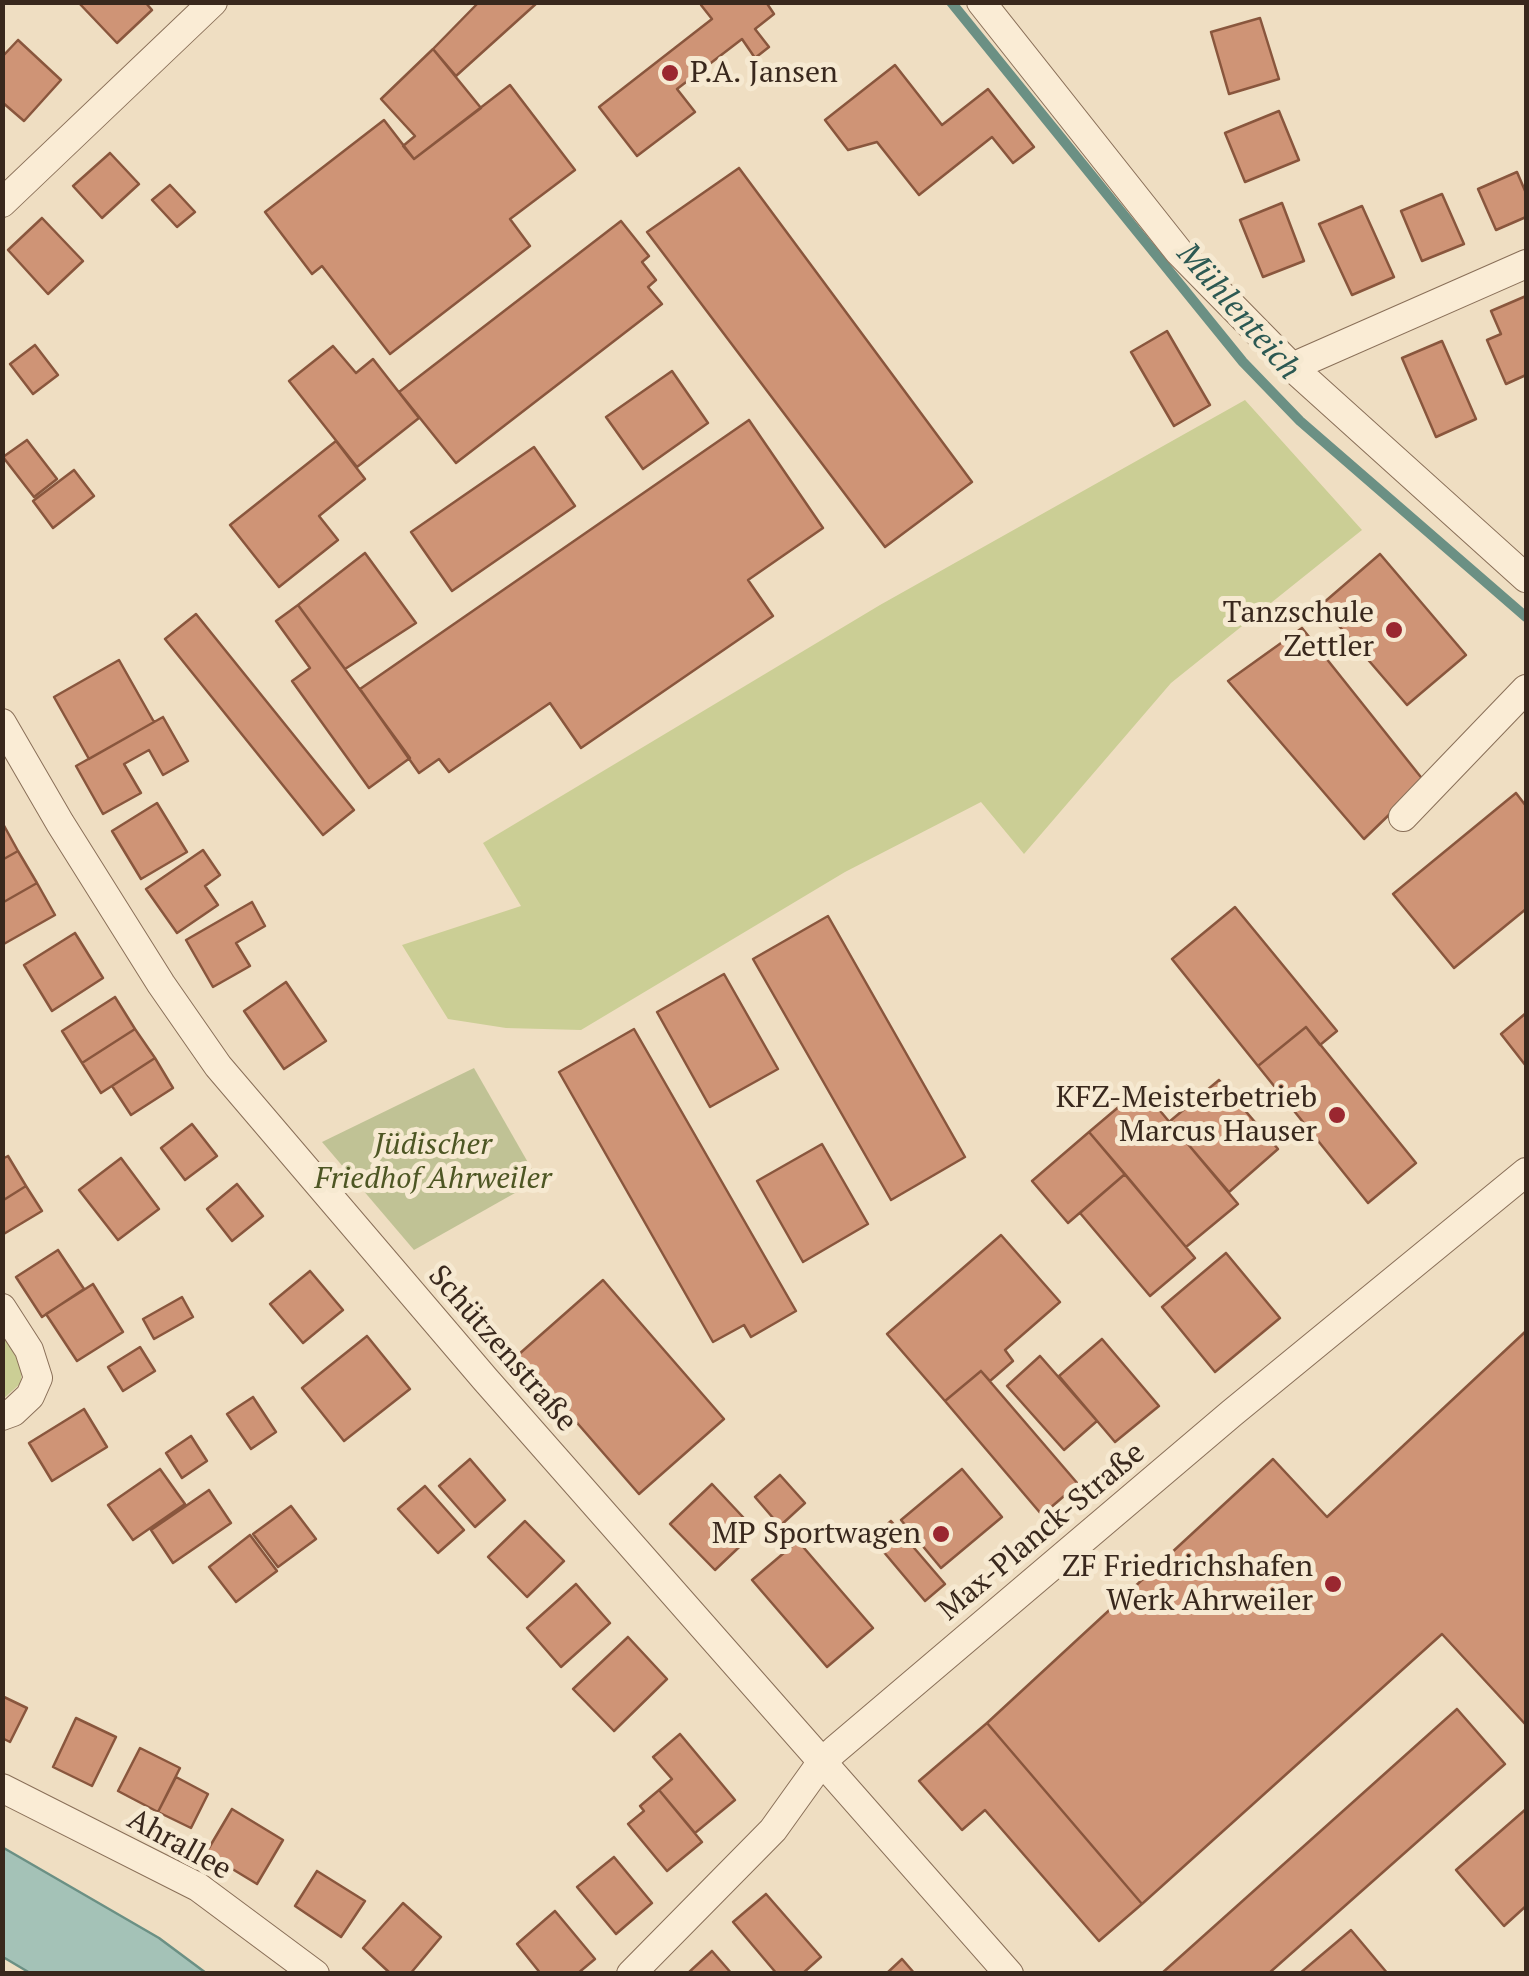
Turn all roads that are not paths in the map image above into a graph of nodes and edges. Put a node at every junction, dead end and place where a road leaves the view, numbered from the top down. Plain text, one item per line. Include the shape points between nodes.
1 (213, 2) edge
2 (981, 2) edge
3 (2, 203) edge
4 (1526, 264) edge
5 (1292, 367) junction
6 (1526, 578) edge
7 (1526, 689) edge
8 (2, 724) edge
9 (1403, 817) dead end
10 (1526, 1172) edge
11 (2, 1308) edge
12 (2, 1416) edge
13 (821, 1763) junction
14 (2, 1788) edge
15 (315, 1974) edge
16 (630, 1974) edge
17 (1009, 1974) edge

1 - 3 street
2 - 5 street via 1179,252
4 - 5 street
5 - 6 street
7 - 9 street
8 - 13 street, Schützenstraße via 218,1066
10 - 13 street, Max-Planck-Straße
11 - 12 street via 30,1350 38,1378 30,1396
13 - 16 street, Max-Planck-Straße via 773,1830
13 - 17 street, Schützenstraße
14 - 15 street, Ahrallee via 198,1888

